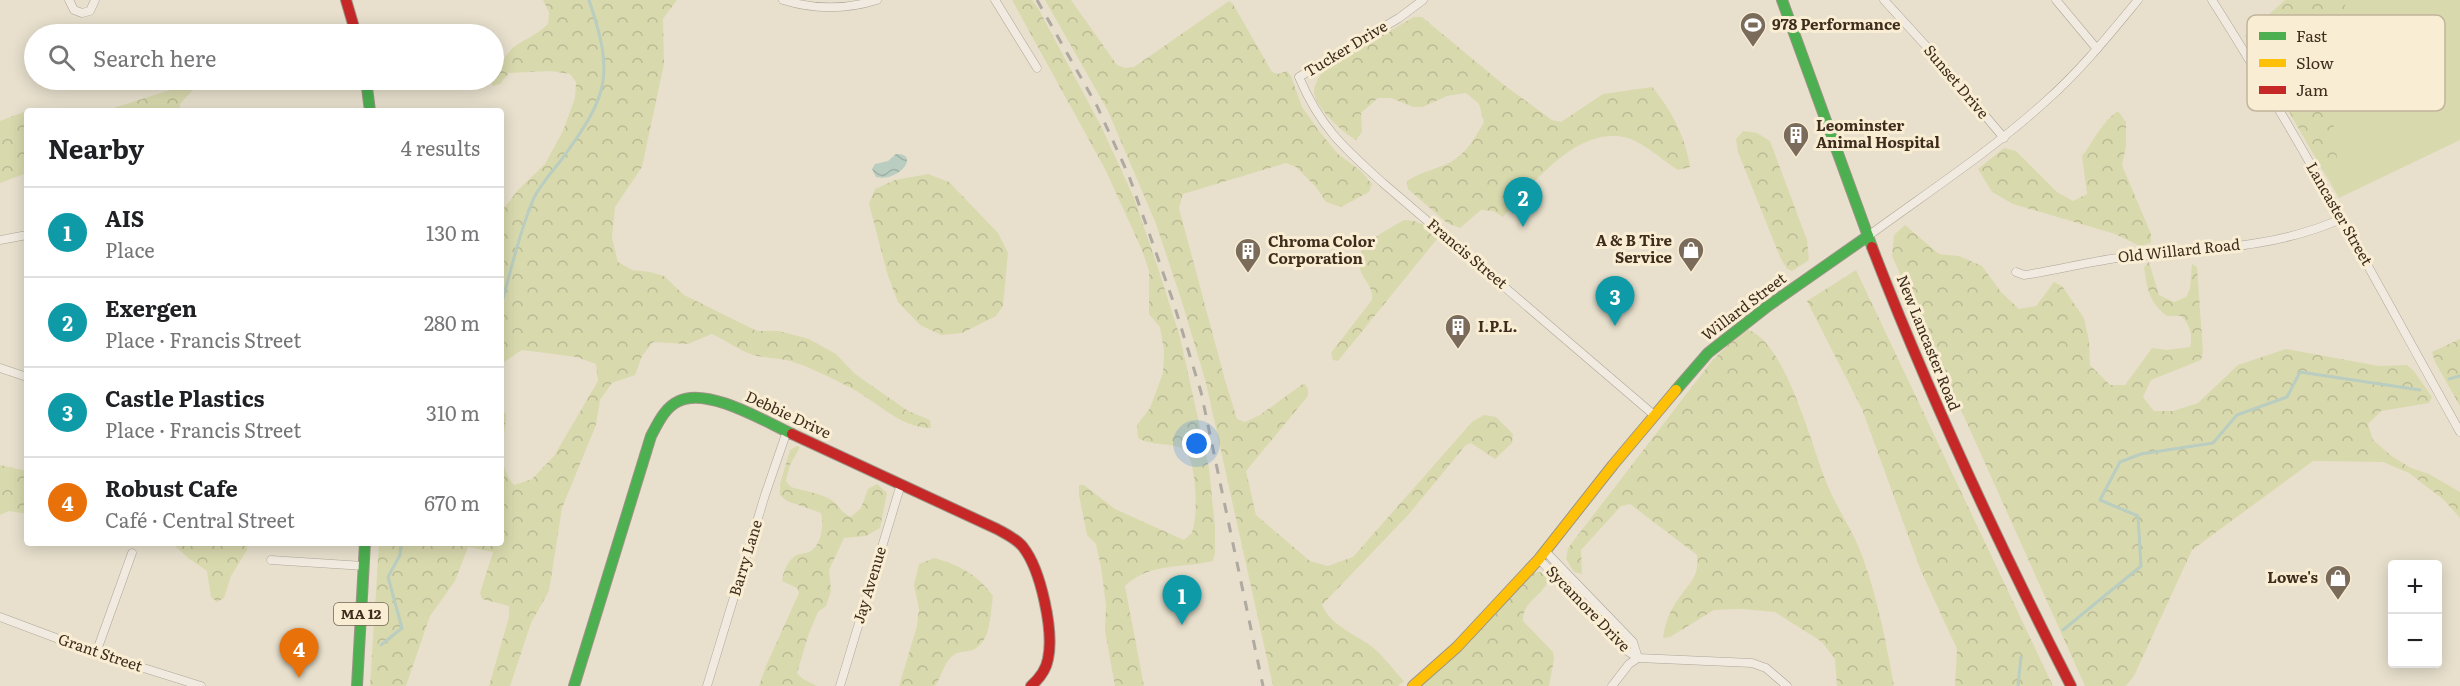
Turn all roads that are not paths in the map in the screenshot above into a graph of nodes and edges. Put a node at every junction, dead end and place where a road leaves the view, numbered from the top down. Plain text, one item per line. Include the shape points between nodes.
1 (69, 0) edge
2 (95, 0) edge
3 (346, 0) edge
4 (783, 0) edge
5 (877, 0) edge
6 (995, 0) edge
7 (1423, 0) edge
8 (1782, 0) edge
9 (1884, 0) edge
10 (2056, 0) edge
11 (2138, 0) edge
12 (2212, 0) edge
13 (353, 24) edge
14 (2097, 49) junction
15 (2247, 56) edge
16 (1037, 68) dead end
17 (1299, 77) joint
18 (367, 90) edge
19 (370, 108) edge
20 (2279, 111) edge
21 (2004, 138) junction
22 (2341, 219) junction
23 (24, 236) edge
24 (1868, 236) junction
25 (0, 240) edge
26 (2016, 272) dead end
27 (0, 368) edge
28 (24, 376) edge
29 (1654, 415) junction
30 (787, 431) junction
31 (2460, 432) edge
32 (901, 484) junction
33 (365, 546) edge
34 (132, 553) dead end
35 (1542, 555) junction
36 (271, 560) dead end
37 (364, 566) junction
38 (0, 617) edge
39 (96, 653) junction
40 (1638, 658) junction
41 (201, 686) edge
42 (357, 686) edge
43 (574, 686) edge
44 (707, 686) edge
45 (840, 686) edge
46 (1031, 686) edge
47 (1413, 686) edge
48 (1612, 686) edge
49 (1787, 686) edge
50 (2071, 686) edge

1 - 2 street via 74,10 82,13 93,8
3 - 13 street
4 - 5 street via 834,9
6 - 16 street
7 - 17 street, Tucker Drive
8 - 24 street, New Lancaster Road
9 - 21 street, Sunset Drive
10 - 14 street
11 - 14 street, Willard Street
12 - 15 street, Lancaster Street
14 - 21 street, Willard Street
17 - 29 street, Francis Street via 1319,118 1354,156
18 - 19 street
20 - 22 street, Lancaster Street
21 - 24 street, Willard Street
22 - 26 street, Old Willard Road via 2265,242 2115,258 2024,275
22 - 31 street, Lancaster Street
23 - 25 street
24 - 29 street, Willard Street via 1735,330 1708,353
24 - 50 street, New Lancaster Road via 1958,456 2028,606
27 - 28 street
29 - 35 street, Willard Street
30 - 32 street, Debbie Drive
30 - 43 street, Debbie Drive via 705,396 686,396 667,408 651,435
30 - 44 street, Barry Lane
32 - 45 street, Jay Avenue
32 - 46 street, Debbie Drive via 997,529 1025,549 1037,574 1050,644 1046,666
33 - 37 street, MA 12
34 - 39 street
35 - 40 street, Sycamore Drive via 1624,649
35 - 47 street, Willard Street via 1457,647
36 - 37 street
37 - 42 street, MA 12
38 - 39 street, Grant Street
39 - 41 street, Grant Street
40 - 48 street
40 - 49 street, Sycamore Drive via 1752,663 1766,668

